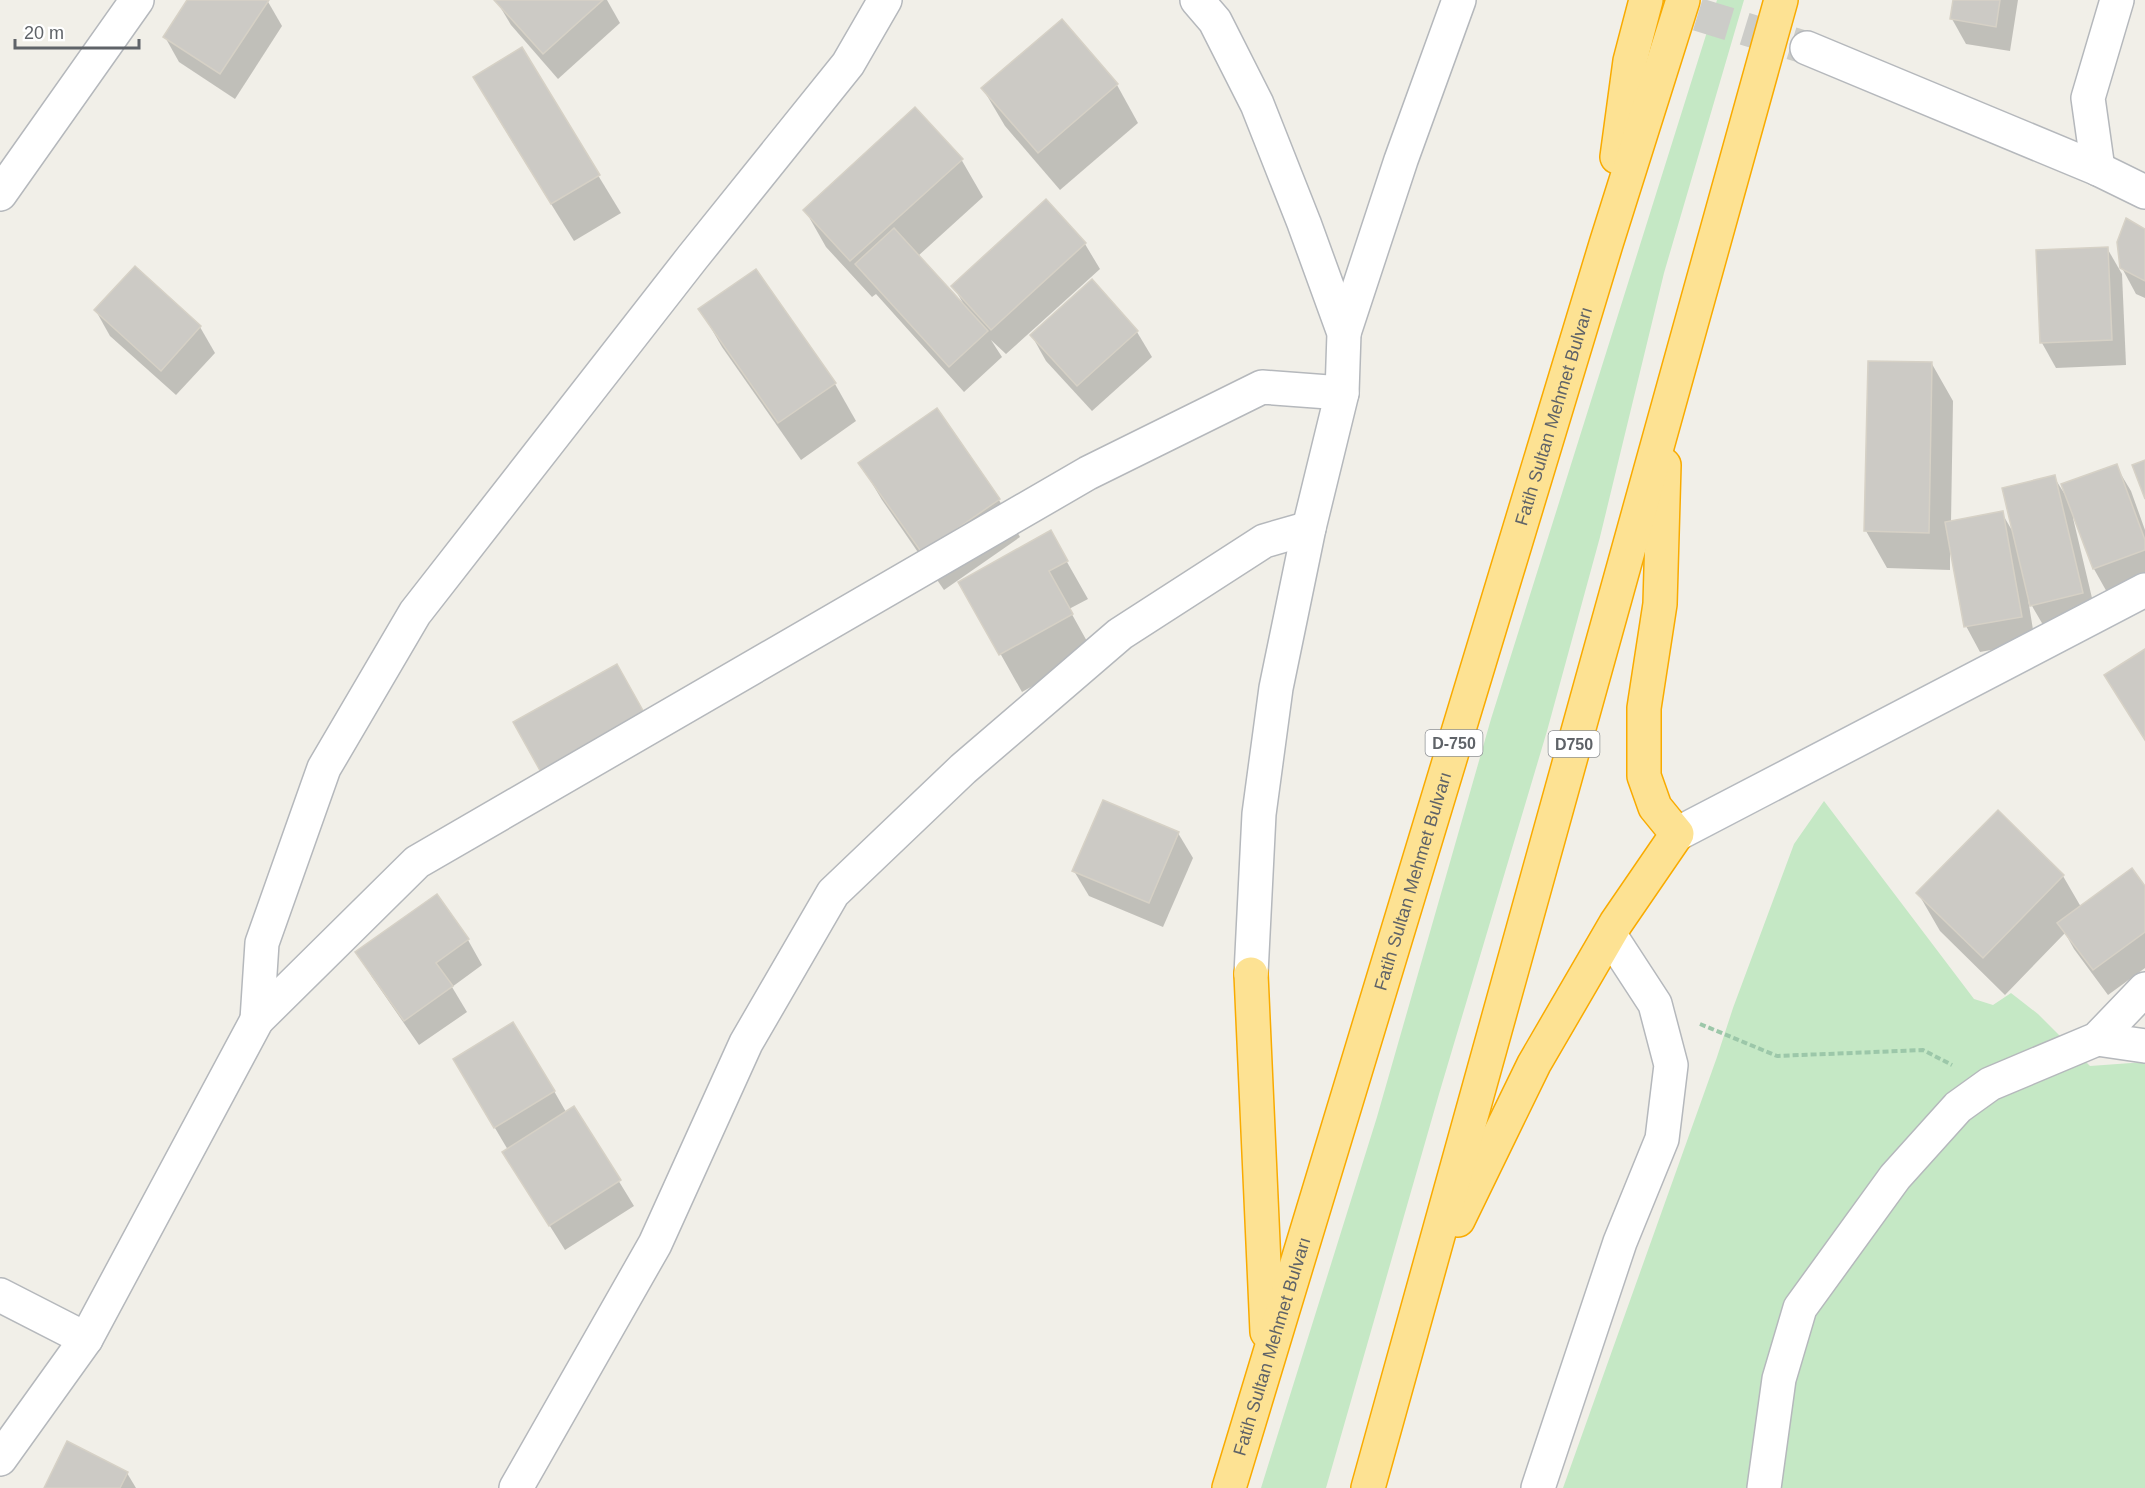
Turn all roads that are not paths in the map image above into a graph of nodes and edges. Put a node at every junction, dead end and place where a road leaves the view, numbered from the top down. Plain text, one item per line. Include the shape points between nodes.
1 (137, 0) edge
2 (885, 0) edge
3 (1197, 0) edge
4 (1459, 0) edge
5 (1646, 0) edge
6 (1683, 0) edge
7 (1781, 0) edge
8 (2117, 0) edge
9 (1807, 48) tunnel mouth
10 (2098, 169) junction
11 (2145, 192) edge
12 (0, 194) edge
13 (1606, 244) junction
14 (1344, 333) junction
15 (1342, 393) junction
16 (1665, 417) junction
17 (1309, 528) junction
18 (2145, 590) edge
19 (1677, 834) junction
20 (1610, 934) junction
21 (1251, 974) joint
22 (2145, 989) edge
23 (257, 1020) junction
24 (2097, 1039) junction
25 (2145, 1046) edge
26 (1422, 1291) junction
27 (0, 1295) edge
28 (86, 1339) junction
29 (1268, 1356) junction
30 (0, 1459) edge
31 (516, 1488) edge
32 (1229, 1488) edge
33 (1368, 1488) edge
34 (1538, 1488) edge
35 (1764, 1488) edge

1 - 12 street
2 - 23 street via 848,64 416,613 324,768 262,943
3 - 14 street via 1215,21 1257,104
4 - 14 street
5 - 13 highway via 1630,61
6 - 13 highway, Fatih Sultan Mehmet Bulvarı / D-750
7 - 16 highway, D750
8 - 10 street via 2088,98
9 - 10 street
10 - 11 street
13 - 29 highway, Fatih Sultan Mehmet Bulvarı / D-750
14 - 15 street
15 - 17 street
15 - 23 street via 1262,387 1047,497 417,862
16 - 19 highway via 1660,604 1644,708 1644,776 1654,807
16 - 26 highway, D750
17 - 21 street via 1276,688 1259,814
17 - 31 street via 1264,542 1120,634 963,769 832,893 746,1043 655,1244
18 - 19 street
19 - 20 highway
20 - 26 highway via 1534,1064
20 - 34 street via 1655,1004 1671,1065 1662,1139 1620,1242
21 - 29 highway
22 - 24 street
23 - 28 street
24 - 25 street
24 - 35 street via 1990,1084 1958,1107 1895,1177 1800,1308 1779,1379
26 - 33 highway, D750
27 - 28 street
28 - 30 street
29 - 32 highway, Fatih Sultan Mehmet Bulvarı / D-750

